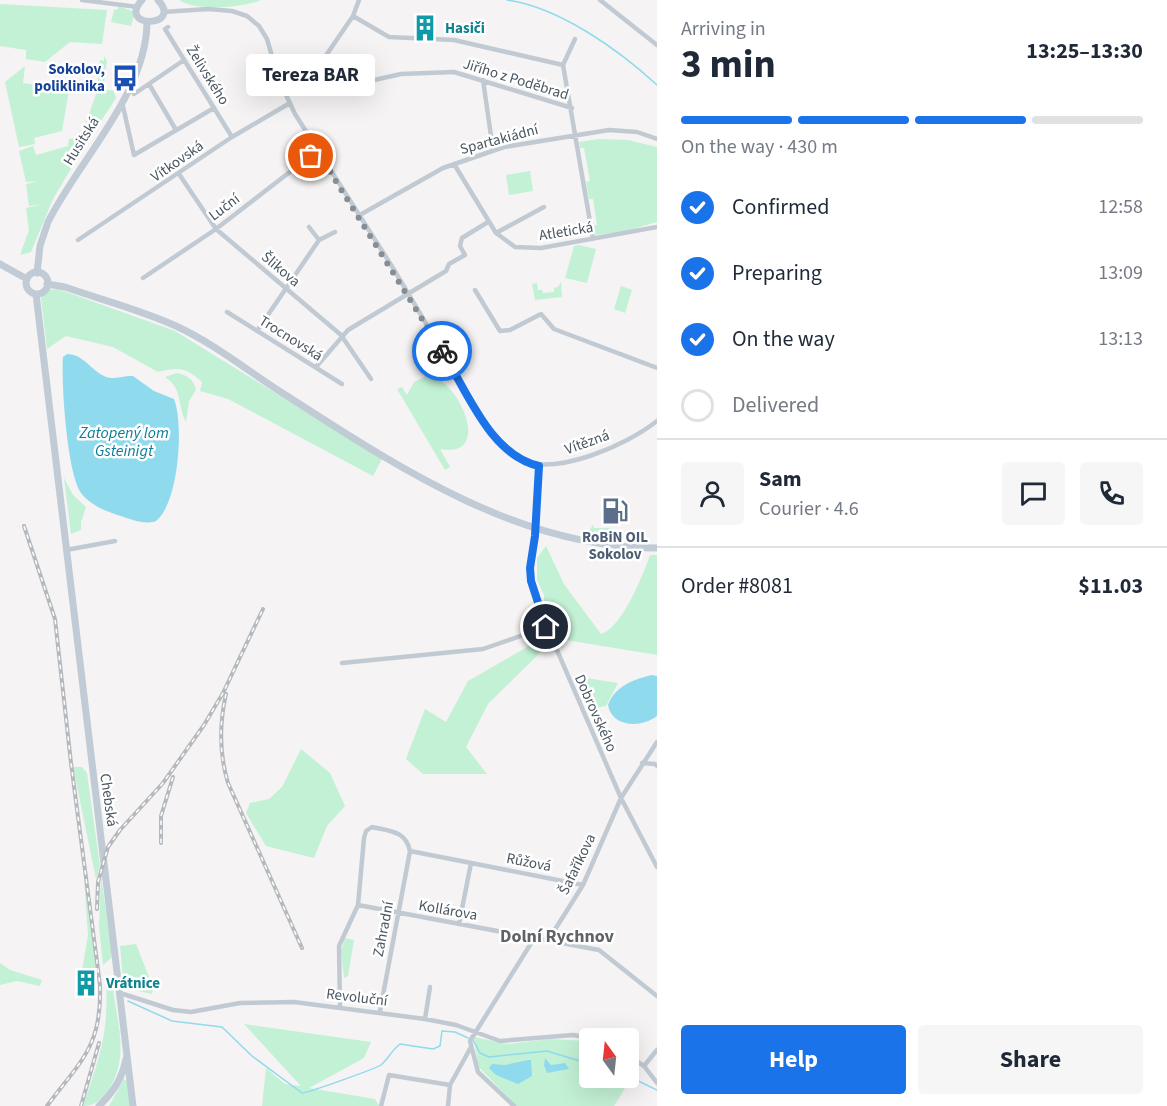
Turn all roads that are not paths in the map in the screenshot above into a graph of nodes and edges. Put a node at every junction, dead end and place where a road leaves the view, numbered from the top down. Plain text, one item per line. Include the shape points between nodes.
1 (82, 0) edge
2 (158, 0) edge
3 (359, 0) edge
4 (600, 0) edge
5 (140, 3) edge
6 (163, 12) junction
7 (353, 16) junction
8 (147, 23) junction
9 (168, 27) dead end
10 (575, 39) dead end
11 (657, 45) edge
12 (184, 60) junction
13 (563, 65) junction
14 (310, 77) junction
15 (483, 80) junction
16 (149, 84) junction
17 (284, 92) junction
18 (134, 94) dead end
19 (122, 101) junction
20 (290, 103) junction
21 (214, 108) junction
22 (572, 108) junction
23 (177, 130) junction
24 (576, 134) junction
25 (232, 137) junction
26 (657, 139) edge
27 (493, 150) junction
28 (317, 151) junction
29 (454, 164) junction
30 (179, 174) junction
31 (544, 207) dead end
32 (358, 216) junction
33 (488, 222) junction
34 (309, 227) dead end
35 (657, 227) edge
36 (216, 229) junction
37 (335, 232) dead end
38 (496, 233) junction
39 (593, 239) junction
40 (78, 240) dead end
41 (318, 240) junction
42 (0, 264) edge
43 (37, 273) junction
44 (143, 278) dead end
45 (27, 279) junction
46 (47, 284) junction
47 (285, 288) junction
48 (475, 290) dead end
49 (36, 294) junction
50 (407, 294) junction
51 (227, 312) dead end
52 (257, 331) junction
53 (341, 335) junction
54 (316, 367) junction
55 (657, 368) edge
56 (371, 379) dead end
57 (342, 384) dead end
58 (657, 421) edge
59 (539, 466) junction
60 (534, 527) junction
61 (115, 541) dead end
62 (657, 548) edge
63 (66, 550) junction
64 (546, 627) junction
65 (342, 663) dead end
66 (657, 742) edge
67 (642, 763) junction
68 (657, 766) edge
69 (621, 798) junction
70 (410, 851) junction
71 (471, 863) junction
72 (657, 867) edge
73 (583, 885) junction
74 (358, 905) junction
75 (398, 914) junction
76 (459, 924) junction
77 (536, 937) junction
78 (549, 939) junction
79 (430, 987) dead end
80 (120, 993) junction
81 (657, 996) edge
82 (340, 1006) junction
83 (380, 1011) junction
84 (425, 1018) junction
85 (579, 1036) edge
86 (472, 1037) junction
87 (471, 1047) junction
88 (657, 1050) edge
89 (127, 1053) junction
90 (639, 1063) edge
91 (644, 1066) junction
92 (657, 1083) edge
93 (450, 1085) junction
94 (99, 1106) edge
95 (133, 1106) edge
96 (381, 1106) edge
97 (448, 1106) edge
98 (514, 1106) edge

1 - 5 street
2 - 6 street
3 - 7 street
4 - 11 street
5 - 8 street via 139,16
6 - 8 street via 157,21
6 - 17 street via 217,9 252,19 267,39
7 - 13 street via 389,37 454,40
7 - 14 street
8 - 19 street, Husitská via 144,50
9 - 12 street, Želivského via 165,29
10 - 13 street
12 - 16 street
12 - 21 street, Želivského
13 - 22 street
14 - 15 street, Jiřího z Poděbrad via 369,82 401,74 451,72
14 - 17 street
15 - 22 street, Jiřího z Poděbrad
15 - 27 street
16 - 18 street
16 - 23 street
17 - 20 street
19 - 23 street via 134,155
19 - 43 street, Husitská via 52,214 40,246
20 - 25 street, Vítkovská
20 - 28 street
21 - 23 street
21 - 25 street, Želivského
22 - 24 street
24 - 26 street, Spartakiádní via 626,131
24 - 27 street, Spartakiádní
24 - 39 street
25 - 30 street, Vítkovská
27 - 29 street, Spartakiádní
28 - 32 street
28 - 36 street, Luční
29 - 32 street, Spartakiádní
29 - 33 street, Atletická
30 - 36 street, Šlikova
30 - 40 street, Vítkovská
31 - 38 street
32 - 50 street
33 - 38 street, Atletická
33 - 50 street via 460,241 465,255
34 - 41 street
35 - 39 street, Atletická
36 - 44 street, Luční
36 - 47 street, Šlikova
37 - 41 street
38 - 39 street, Atletická via 509,244 526,249
41 - 47 street
42 - 45 street
43 - 45 street
43 - 46 street via 45,276
45 - 49 street via 28,290
46 - 49 street via 44,291
46 - 60 street via 176,326 396,465 463,500
47 - 52 street
47 - 53 street, Šlikova
48 - 55 street via 500,331 541,314 554,329
49 - 63 street, Chebská
50 - 53 street
50 - 59 street via 493,436 515,458
51 - 52 street, Trocnovská
52 - 54 street, Trocnovská
53 - 54 street
53 - 56 street, Šlikova
54 - 57 street, Trocnovská
58 - 59 street, Vítězná via 599,451 568,462
59 - 60 street, Dobrovského
60 - 62 street via 578,538
60 - 64 street, Dobrovského via 531,581
61 - 63 street
63 - 80 street, Chebská
64 - 65 street via 483,649
64 - 69 street, Dobrovského
66 - 67 street, Šafaříkova
67 - 68 street
67 - 69 street, Šafaříkova
69 - 72 street, Dobrovského
69 - 73 street, Šafaříkova
70 - 71 street, Růžová
70 - 74 street via 402,835 372,827 366,831
70 - 75 street, Zahradní
71 - 73 street, Růžová
71 - 76 street
73 - 78 street, Šafaříkova
74 - 75 street, Kollárova
74 - 82 street via 339,946
75 - 76 street, Kollárova
75 - 83 street, Zahradní
76 - 77 street, Kollárova
77 - 78 street, Kollárova
77 - 86 street
78 - 81 street, Kollárova via 599,950
79 - 84 street
80 - 82 street, Revoluční via 191,1012 240,1003
80 - 89 street, Chebská
82 - 83 street, Revoluční
83 - 84 street, Revoluční
84 - 86 street, Revoluční via 456,1025
85 - 86 street, Revoluční via 500,1041
86 - 87 street
87 - 93 street
87 - 98 street via 478,1072
88 - 91 street
89 - 94 street via 122,1076
89 - 95 street, Chebská
90 - 91 street
91 - 92 street
93 - 96 street via 389,1075
93 - 97 street

